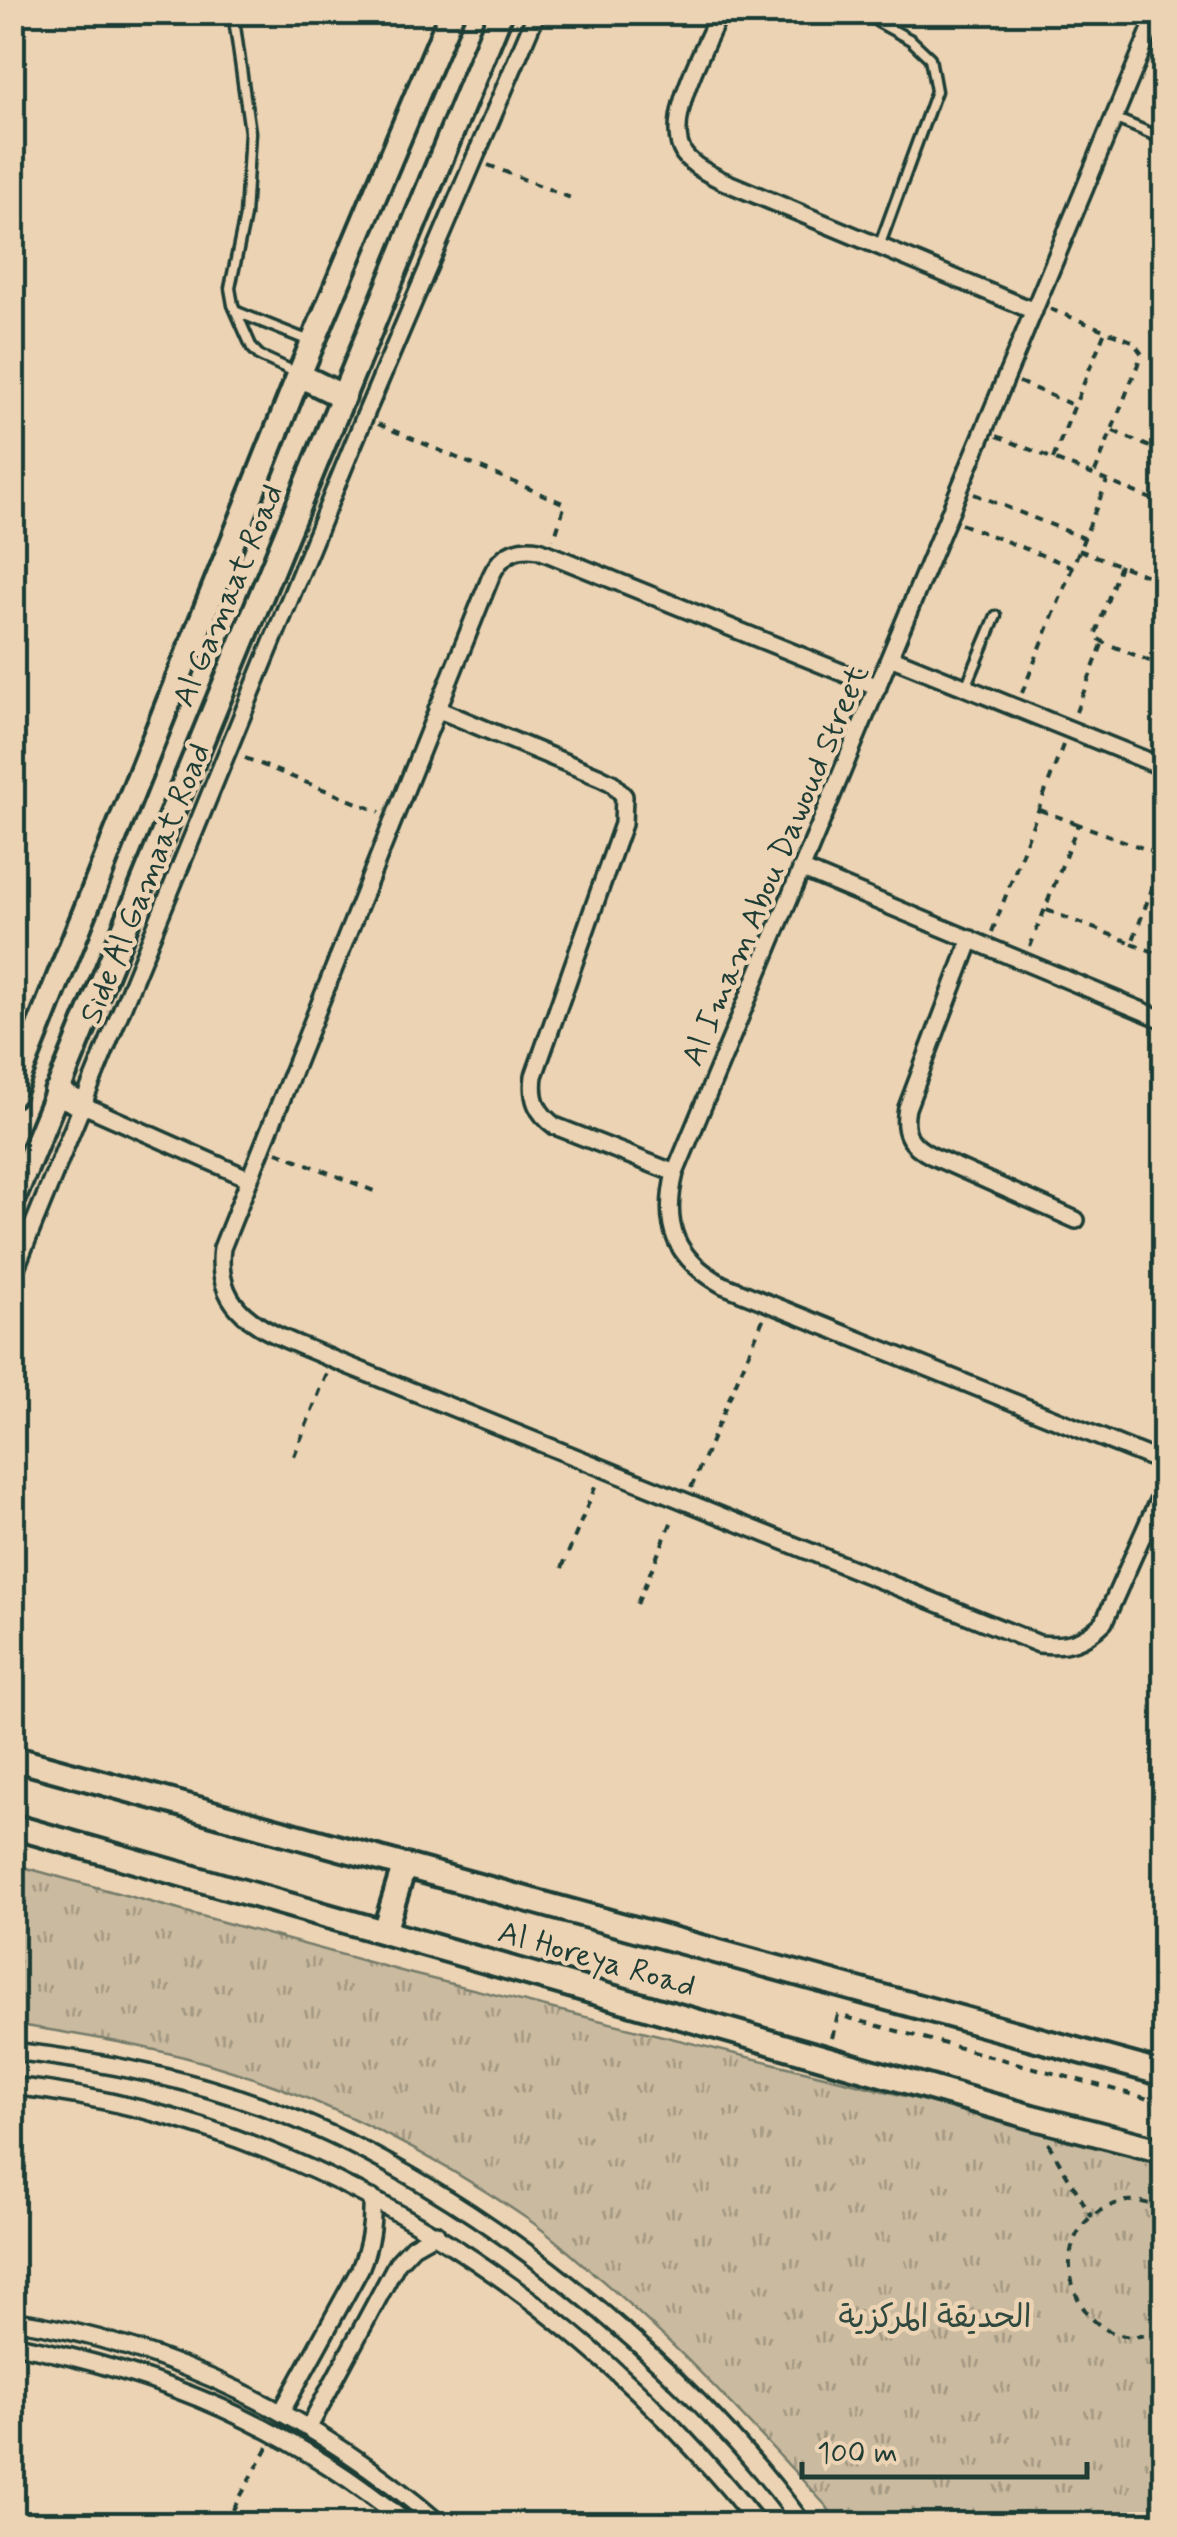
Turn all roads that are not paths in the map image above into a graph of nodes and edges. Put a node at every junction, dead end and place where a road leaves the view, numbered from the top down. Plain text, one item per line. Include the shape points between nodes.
1 (233, 12) edge
2 (452, 12) edge
3 (502, 12) edge
4 (537, 12) edge
5 (720, 12) edge
6 (869, 12) edge
7 (1158, 12) edge
8 (1114, 118) junction
9 (1164, 138) edge
10 (880, 244) junction
11 (1035, 307) junction
12 (237, 312) junction
13 (313, 343) junction
14 (300, 374) junction
15 (344, 397) junction
16 (996, 616) dead end
17 (890, 657) junction
18 (966, 687) junction
19 (878, 688) junction
20 (436, 709) junction
21 (1154, 764) dead end
22 (801, 869) junction
23 (978, 942) junction
24 (1164, 1020) edge
25 (56, 1092) junction
26 (12, 1095) edge
27 (84, 1105) junction
28 (674, 1174) junction
29 (250, 1179) junction
30 (12, 1202) edge
31 (1076, 1220) dead end
32 (12, 1278) edge
33 (1164, 1463) edge
34 (1164, 1487) edge
35 (12, 1758) edge
36 (12, 1826) edge
37 (404, 1868) junction
38 (384, 1932) junction
39 (12, 2051) edge
40 (1164, 2074) edge
41 (12, 2086) edge
42 (1164, 2151) edge
43 (372, 2198) junction
44 (436, 2233) junction
45 (12, 2320) edge
46 (34, 2324) junction
47 (12, 2344) edge
48 (30, 2347) junction
49 (282, 2411) junction
50 (309, 2427) junction
51 (408, 2524) edge
52 (440, 2524) edge
53 (758, 2524) edge
54 (803, 2524) edge

1 - 12 lane via 250,132 245,216 230,288
2 - 13 main road, Al Gamaat Road
3 - 15 main road, Al Gamaat Road
4 - 27 street, Side Al Gamaat Road
5 - 10 street via 677,121 686,157 723,181
6 - 10 lane via 930,58 936,91
7 - 8 street, Al Imam Abou Dawoud Street
8 - 9 lane
8 - 11 street, Al Imam Abou Dawoud Street
10 - 11 street
11 - 17 street, Al Imam Abou Dawoud Street
12 - 13 lane
12 - 14 lane via 260,356
13 - 14 main road, Al Gamaat Road
14 - 15 main road
14 - 26 main road, Al Gamaat Road
15 - 25 main road, Al Gamaat Road
16 - 18 lane
17 - 18 street
17 - 19 street, Al Imam Abou Dawoud Street
18 - 21 street
19 - 20 street via 527,548 496,565
19 - 22 street, Al Imam Abou Dawoud Street
20 - 28 street via 600,777 624,796 622,824 532,1090 543,1117 555,1126
20 - 29 street
22 - 23 street
22 - 28 street, Al Imam Abou Dawoud Street
23 - 24 street
23 - 31 street via 907,1108 907,1136 932,1156
25 - 27 main road
25 - 30 main road, Al Gamaat Road
27 - 29 street
27 - 32 street, Side Al Gamaat Road
28 - 33 street, Al Imam Abou Dawoud Street via 670,1227 700,1272
29 - 34 street via 220,1268 232,1305 246,1317 332,1360 1039,1644 1075,1643 1104,1622
35 - 37 main road, Al Horeya Road
36 - 38 main road, Al Horeya Road
37 - 38 main road
37 - 40 main road, Al Horeya Road
38 - 42 main road, Al Horeya Road
39 - 54 street via 198,2085 355,2146 433,2191 537,2262 648,2353 713,2416
41 - 43 street via 97,2099 214,2131
43 - 44 street
43 - 49 street via 365,2258
44 - 50 street via 397,2263
44 - 53 street via 612,2366
45 - 46 street
46 - 48 street
46 - 49 street via 170,2362
47 - 48 street
48 - 51 street via 132,2371 213,2403 275,2434
49 - 50 street
50 - 52 street

